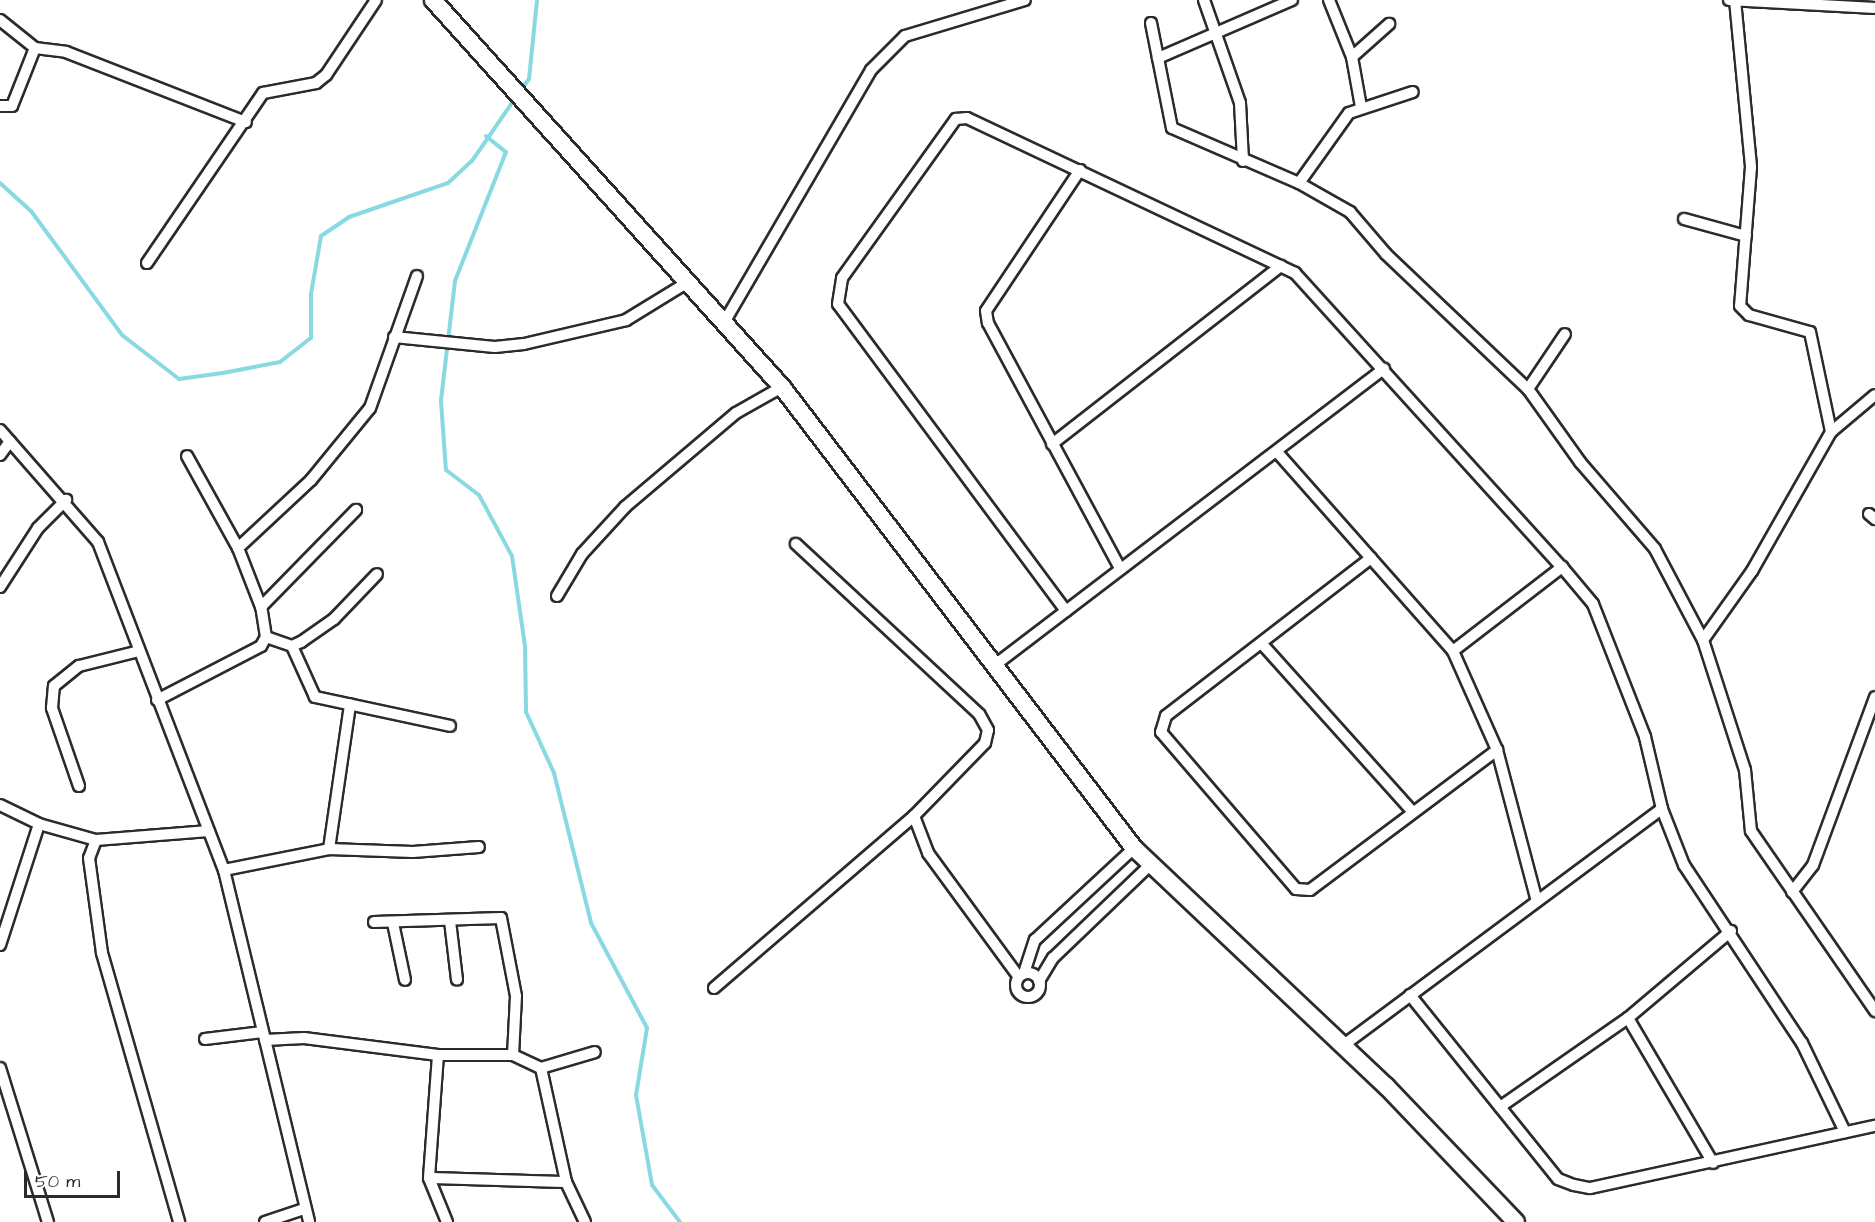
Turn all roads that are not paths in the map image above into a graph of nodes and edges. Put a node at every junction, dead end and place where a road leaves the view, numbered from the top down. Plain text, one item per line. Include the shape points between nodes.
1 (376, 0) edge
2 (433, 0) edge
3 (1025, 0) edge
4 (1204, 0) edge
5 (1292, 0) edge
6 (1329, 0) edge
7 (1729, 0) edge
8 (1734, 0) edge
9 (1820, 2) edge
10 (1875, 8) edge
11 (0, 20) edge
12 (1151, 23) dead end
13 (1389, 24) dead end
14 (1218, 33) junction
15 (35, 48) junction
16 (1352, 57) junction
17 (1158, 58) junction
18 (1413, 92) dead end
19 (0, 106) edge
20 (1360, 107) junction
21 (246, 122) junction
22 (1243, 161) junction
23 (1080, 170) junction
24 (1299, 183) junction
25 (1684, 219) dead end
26 (1746, 236) junction
27 (147, 263) dead end
28 (1281, 266) junction
29 (417, 276) dead end
30 (688, 282) junction
31 (725, 321) junction
32 (1564, 334) dead end
33 (394, 337) junction
34 (1384, 369) junction
35 (782, 387) junction
36 (1528, 389) junction
37 (1875, 395) edge
38 (0, 430) edge
39 (1831, 432) junction
40 (10, 441) junction
41 (1052, 444) junction
42 (1277, 452) junction
43 (0, 455) edge
44 (187, 456) dead end
45 (66, 500) junction
46 (356, 510) dead end
47 (796, 544) dead end
48 (238, 548) junction
49 (1371, 558) junction
50 (1562, 567) junction
51 (1120, 568) junction
52 (377, 574) dead end
53 (0, 587) edge
54 (557, 596) dead end
55 (261, 607) junction
56 (1066, 612) junction
57 (266, 637) junction
58 (1703, 640) junction
59 (1263, 645) junction
60 (292, 646) junction
61 (139, 651) junction
62 (1453, 651) junction
63 (995, 665) junction
64 (1875, 697) edge
65 (157, 700) junction
66 (350, 705) junction
67 (450, 726) dead end
68 (1497, 750) junction
69 (79, 786) dead end
70 (0, 805) edge
71 (1662, 809) junction
72 (1413, 812) junction
73 (914, 816) junction
74 (39, 824) junction
75 (209, 831) junction
76 (96, 840) junction
77 (480, 847) dead end
78 (1134, 848) junction
79 (329, 849) junction
80 (1150, 865) junction
81 (224, 870) junction
82 (1792, 892) junction
83 (1538, 901) junction
84 (450, 921) junction
85 (374, 922) dead end
86 (393, 923) junction
87 (1731, 931) junction
88 (0, 945) edge
89 (1021, 975) junction
90 (405, 980) dead end
91 (457, 980) dead end
92 (1039, 981) junction
93 (714, 988) dead end
94 (1410, 995) junction
95 (1875, 1011) edge
96 (1628, 1018) junction
97 (264, 1036) junction
98 (205, 1039) dead end
99 (1341, 1047) junction
100 (595, 1052) dead end
101 (438, 1055) junction
102 (513, 1055) junction
103 (0, 1068) edge
104 (541, 1068) junction
105 (1500, 1107) junction
106 (1875, 1126) edge
107 (1845, 1132) junction
108 (1713, 1163) junction
109 (429, 1178) junction
110 (566, 1182) junction
111 (304, 1209) junction
112 (48, 1222) edge
113 (179, 1222) edge
114 (265, 1222) edge
115 (309, 1222) edge
116 (447, 1222) edge
117 (585, 1222) edge
118 (1516, 1222) edge

1 - 21 street via 326,75 316,83 263,93
2 - 30 street
3 - 31 street via 905,36 872,70
4 - 14 street
5 - 14 street
6 - 16 street
7 - 8 street
8 - 9 street
8 - 26 street via 1750,126
9 - 10 street
11 - 15 street
12 - 17 street
13 - 16 street
14 - 17 street
14 - 22 street via 1240,103
15 - 19 street via 12,106
15 - 21 street via 66,52
16 - 20 street
17 - 22 street via 1172,128
18 - 20 street
20 - 24 street via 1349,113
21 - 27 street
22 - 24 street
23 - 28 street
23 - 41 street via 986,311
23 - 56 street via 967,118 956,119 837,293 844,317
24 - 36 street via 1350,212 1386,254
25 - 26 street
26 - 39 street via 1740,306 1749,315 1810,332
28 - 34 street via 1295,273
28 - 41 street
29 - 33 street
30 - 31 street
30 - 33 street via 610,326 495,347
31 - 35 street
32 - 36 street
33 - 48 street via 370,408 311,480
34 - 42 street
34 - 50 street
35 - 54 street via 736,413 625,507 582,554
35 - 63 street
36 - 58 street via 1580,462 1655,549
37 - 39 street
38 - 40 street
39 - 58 street via 1752,571
40 - 43 street
40 - 45 street
41 - 51 street
42 - 49 street
42 - 51 street
44 - 48 street
45 - 53 street via 38,528
45 - 61 street via 98,542
46 - 55 street
47 - 73 street via 979,714 988,730 984,743
48 - 55 street
49 - 59 street
49 - 62 street
50 - 62 street
50 - 71 street via 1593,604 1645,737
51 - 56 street
52 - 60 street via 334,619
55 - 57 street
56 - 63 street
57 - 60 street
57 - 65 street via 261,646
58 - 82 street via 1745,770 1751,831
59 - 72 street
59 - 72 street via 1166,717 1161,732 1296,889 1310,890
60 - 66 street via 315,697
61 - 65 street
61 - 69 street via 79,666 54,686 52,708
62 - 68 street
63 - 78 street
64 - 82 street via 1813,865
65 - 75 street
66 - 67 street
66 - 79 street
68 - 72 street
68 - 83 street
70 - 74 street
71 - 83 street
71 - 87 street via 1684,865
73 - 89 street via 928,853
73 - 93 street
74 - 76 street
74 - 88 street
75 - 76 street
75 - 81 street
76 - 113 street via 89,858 102,953
77 - 79 street via 413,852
78 - 80 street
78 - 89 street via 1035,940
79 - 81 street
80 - 92 street via 1053,958
80 - 99 street
81 - 97 street
82 - 95 street
83 - 94 street
84 - 86 street
84 - 91 street
84 - 102 street via 490,916 501,918 505,926 516,996
85 - 86 street
86 - 90 street
87 - 96 street
87 - 107 street via 1802,1043
89 - 92 street
89 - 92 street via 1016,989 1025,997 1037,993
94 - 99 street
94 - 105 street
96 - 105 street
96 - 108 street
97 - 98 street
97 - 101 street
97 - 111 street
99 - 118 street via 1386,1086
100 - 104 street
101 - 102 street
101 - 109 street
102 - 104 street
103 - 112 street
104 - 110 street
105 - 108 street via 1558,1179 1574,1185 1590,1188
106 - 107 street
107 - 108 street
109 - 110 street
109 - 116 street
110 - 117 street
111 - 114 street
111 - 115 street

